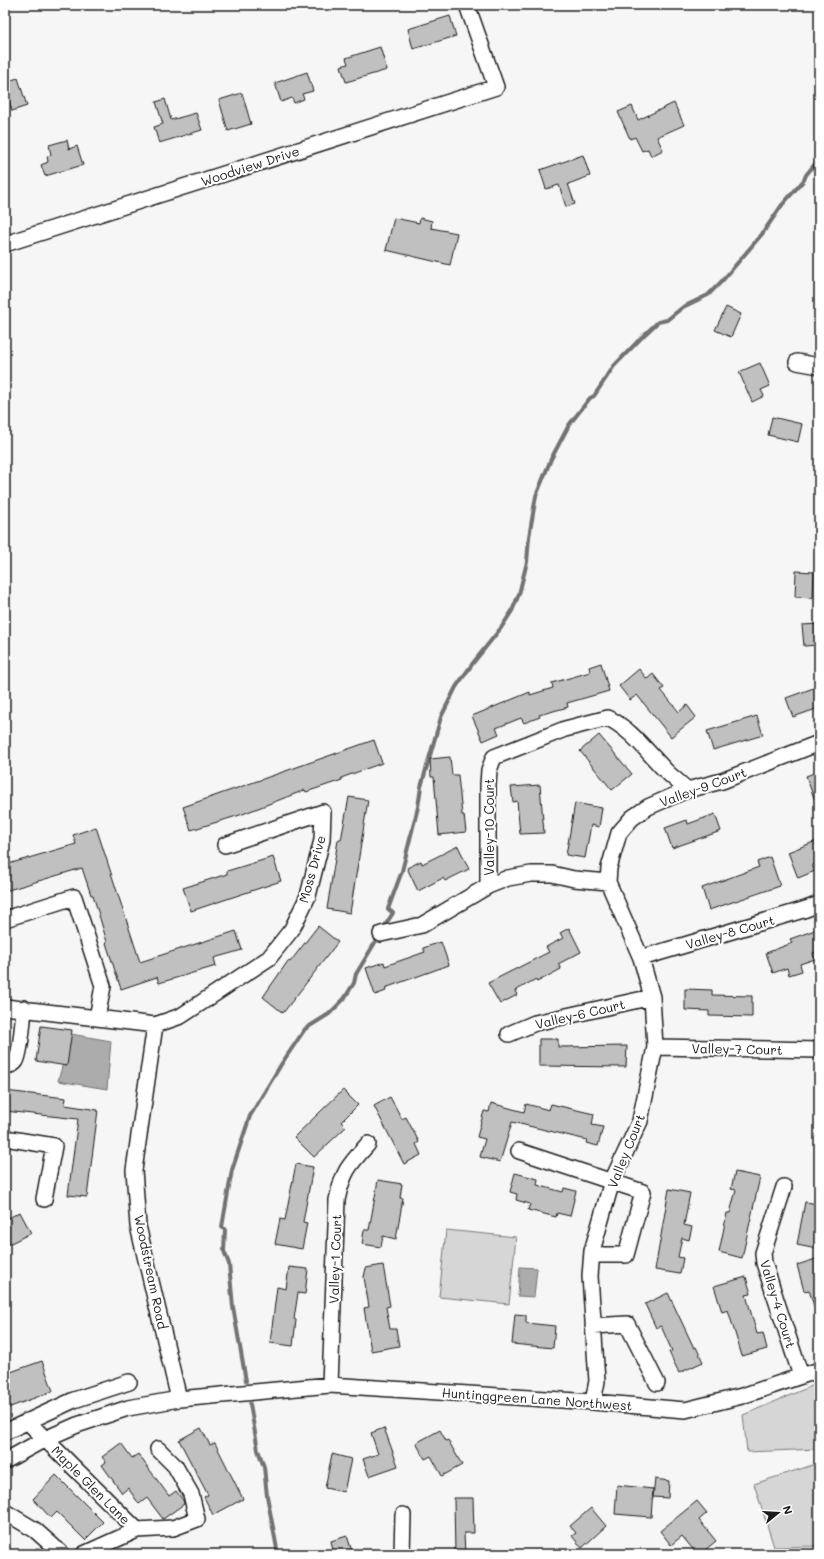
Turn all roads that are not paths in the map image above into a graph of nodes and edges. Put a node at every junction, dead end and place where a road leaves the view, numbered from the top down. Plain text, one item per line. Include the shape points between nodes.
1 (467, 5) edge
2 (5, 244) edge
3 (797, 362) dead end
4 (819, 366) edge
5 (819, 743) edge
6 (686, 790) junction
7 (225, 845) dead end
8 (608, 882) junction
9 (488, 886) junction
10 (819, 904) edge
11 (5, 919) edge
12 (381, 934) dead end
13 (641, 958) junction
14 (652, 997) junction
15 (6, 1004) edge
16 (24, 1008) junction
17 (97, 1018) junction
18 (155, 1025) junction
19 (509, 1034) dead end
20 (655, 1047) junction
21 (819, 1050) edge
22 (5, 1065) edge
23 (5, 1138) edge
24 (368, 1144) dead end
25 (519, 1151) dead end
26 (612, 1181) junction
27 (784, 1187) dead end
28 (44, 1199) dead end
29 (592, 1255) junction
30 (593, 1326) junction
31 (819, 1370) edge
32 (801, 1376) junction
33 (129, 1382) dead end
34 (656, 1383) dead end
35 (330, 1384) junction
36 (179, 1399) junction
37 (593, 1402) junction
38 (27, 1422) junction
39 (5, 1432) edge
40 (45, 1439) junction
41 (158, 1449) dead end
42 (5, 1461) edge
43 (5, 1512) edge
44 (403, 1515) dead end
45 (136, 1530) junction
46 (62, 1554) edge
47 (84, 1554) edge
48 (402, 1554) edge

1 - 2 street, Woodview Drive via 496,87
3 - 4 street
5 - 6 street, Valley-9 Court via 722,781
6 - 8 street, Valley-9 Court via 648,807 632,818 619,833 609,868
6 - 9 street, Valley-10 Court via 621,724 608,718 565,729 494,757 489,770 488,785
7 - 18 street, Moss Drive via 323,812 322,840 308,896 292,929 269,958 181,1016
8 - 9 street, Valley-10 Court via 552,874 531,874 508,878
8 - 13 street, Valley Court
9 - 12 street, Valley-10 Court via 422,925
10 - 13 street, Valley-8 Court
11 - 17 street via 74,897 103,986
13 - 14 street, Valley Court
14 - 19 street, Valley-6 Court via 535,1023
14 - 20 street, Valley Court
15 - 16 street
16 - 17 street
16 - 22 street via 16,1062 11,1066
17 - 18 street
18 - 36 street, Woodstream Road via 134,1170 138,1226
20 - 21 street, Valley-7 Court
20 - 26 street, Valley Court via 640,1121
23 - 28 street via 54,1146
24 - 35 street, Valley-1 Court via 349,1165 341,1181 337,1200
25 - 26 street
26 - 29 street, Valley Court
26 - 29 street via 643,1192 626,1255
27 - 32 street, Valley-4 Court via 763,1253
29 - 30 street, Valley Court via 590,1276
30 - 34 street via 627,1324
30 - 37 street, Valley Court via 597,1380
31 - 32 street, Huntinggreen Lane Northwest
32 - 37 street, Huntinggreen Lane Northwest via 742,1396 685,1410
33 - 38 street via 74,1400
35 - 36 street, Huntinggreen Lane Northwest
35 - 37 street, Huntinggreen Lane Northwest
36 - 40 street, Huntinggreen Lane Northwest via 128,1408
38 - 39 street
38 - 40 street, Maple Glen Lane
40 - 42 street, Huntinggreen Lane Northwest
40 - 45 street, Maple Glen Lane
41 - 45 street, Maple Glen Lane via 175,1466 191,1494 197,1519 173,1528
43 - 46 street via 35,1530
44 - 48 street
45 - 47 street

